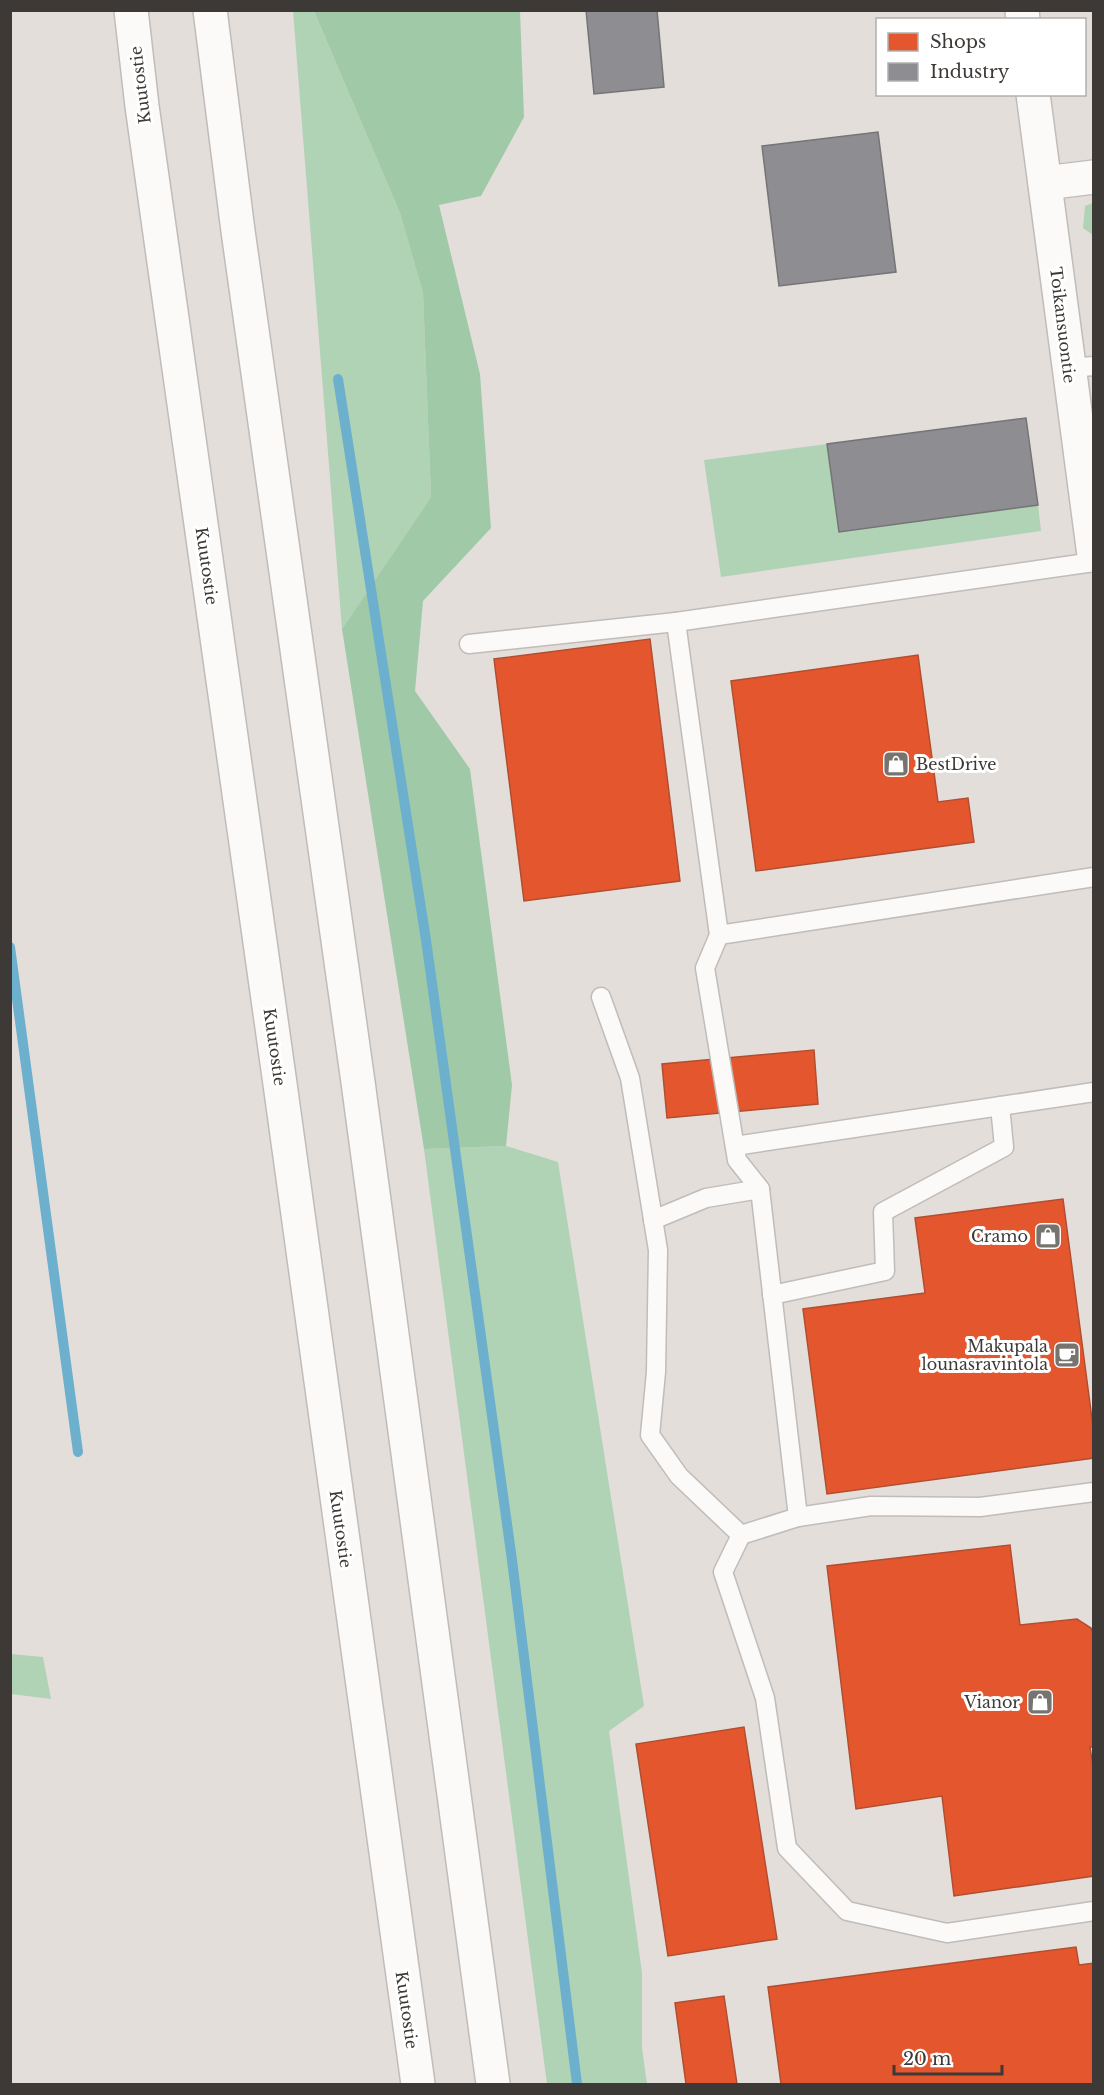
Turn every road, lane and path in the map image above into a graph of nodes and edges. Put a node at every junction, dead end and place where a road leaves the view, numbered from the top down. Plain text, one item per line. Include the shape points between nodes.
1 (131, 10) edge
2 (210, 10) edge
3 (1033, 96) edge
4 (1094, 177) edge
5 (1045, 183) junction
6 (1081, 367) edge
7 (1093, 545) edge
8 (676, 622) junction
9 (469, 644) dead end
10 (1094, 877) edge
11 (719, 935) junction
12 (602, 997) dead end
13 (1094, 1092) edge
14 (1000, 1107) junction
15 (735, 1146) junction
16 (760, 1189) junction
17 (653, 1220) junction
18 (772, 1295) junction
19 (1094, 1492) edge
20 (798, 1517) junction
21 (741, 1534) junction
22 (1094, 1911) edge
23 (418, 2085) edge
24 (493, 2085) edge

1 - 23 main road, Kuutostie
2 - 24 main road
3 - 5 main road, Toikansuontie
4 - 5 main road
5 - 6 main road, Toikansuontie
6 - 7 main road, Toikansuontie
7 - 8 lane
8 - 9 lane
8 - 11 lane
10 - 11 lane
11 - 15 lane via 705,968
12 - 17 lane via 630,1078
13 - 14 lane
14 - 15 lane
14 - 18 lane via 1004,1147 883,1212 885,1271
15 - 16 lane via 737,1160
16 - 17 lane via 706,1198
16 - 18 lane
17 - 21 lane via 658,1261 656,1372 650,1435 679,1476
18 - 20 lane
19 - 20 lane via 980,1507 871,1506
20 - 21 lane
21 - 22 lane via 723,1572 765,1698 787,1848 847,1911 947,1933

